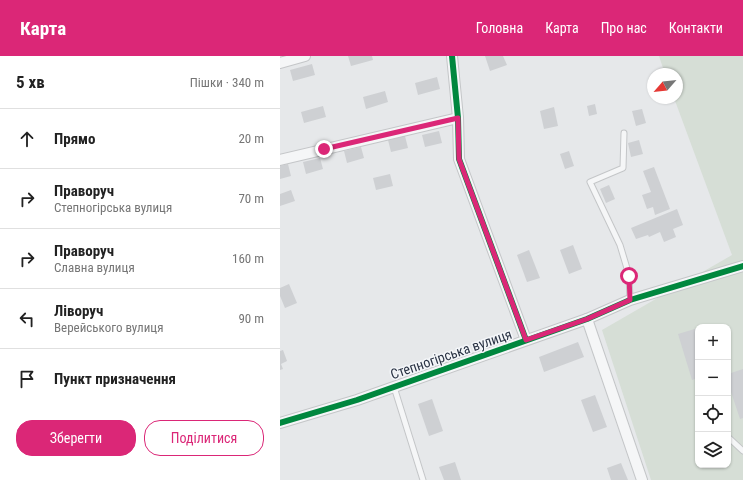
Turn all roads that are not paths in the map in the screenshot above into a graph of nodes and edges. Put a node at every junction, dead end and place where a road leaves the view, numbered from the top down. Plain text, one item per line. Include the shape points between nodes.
1 (305, 56) edge
2 (452, 56) edge
3 (280, 63) edge
4 (458, 118) junction
5 (624, 133) dead end
6 (280, 160) edge
7 (743, 266) edge
8 (630, 300) junction
9 (587, 319) junction
10 (526, 340) junction
11 (394, 387) junction
12 (280, 423) edge
13 (731, 440) edge
14 (743, 450) edge
15 (423, 480) edge
16 (642, 480) edge

1 - 3 street
2 - 4 street
4 - 6 street
4 - 10 street via 459,159
5 - 8 lane via 623,168 590,182 620,245 629,276
7 - 8 street, Степногірська вулиця
8 - 9 street, Степногірська вулиця
9 - 10 street, Степногірська вулиця
9 - 16 street
10 - 11 street, Степногірська вулиця
11 - 12 street, Степногірська вулиця
11 - 15 lane
13 - 14 lane

